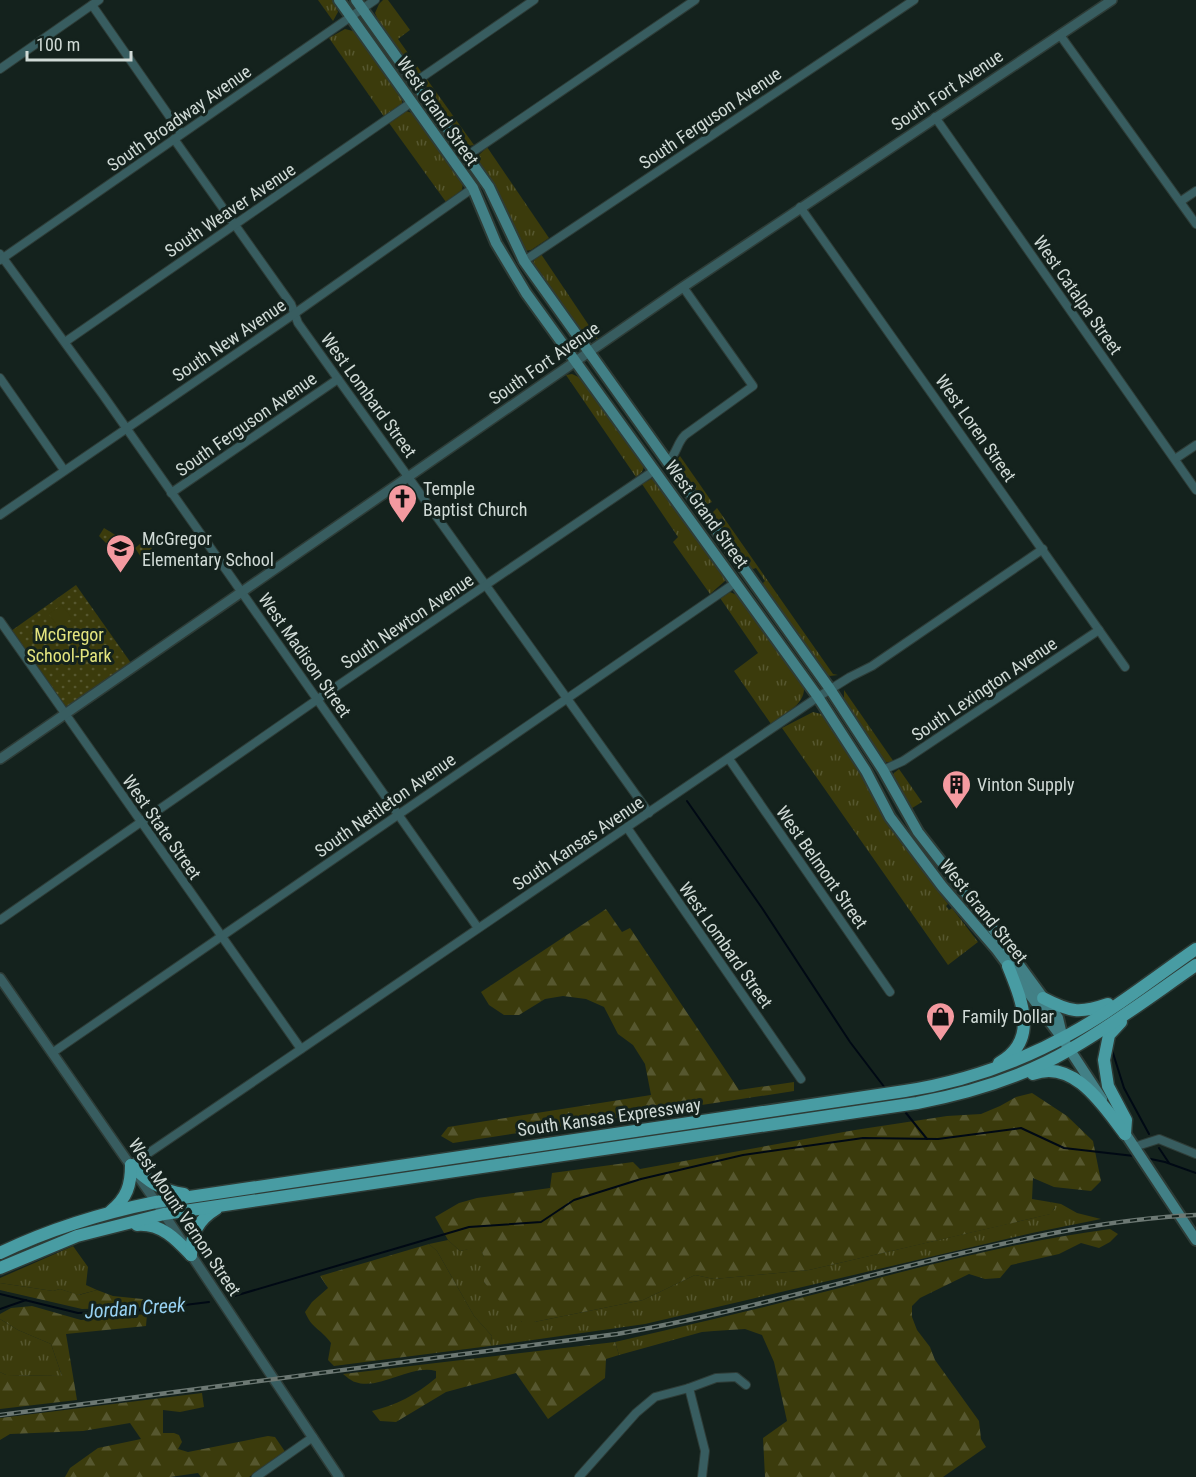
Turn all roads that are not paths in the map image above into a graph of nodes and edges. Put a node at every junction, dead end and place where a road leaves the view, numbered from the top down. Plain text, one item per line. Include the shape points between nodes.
1 (339, 0) edge
2 (375, 0) edge
3 (534, 0) edge
4 (695, 0) edge
5 (914, 0) edge
6 (1112, 0) edge
7 (96, 3) edge
8 (359, 4) edge
9 (350, 16) junction
10 (1060, 35) junction
11 (0, 69) edge
12 (415, 82) junction
13 (412, 102) junction
14 (935, 117) junction
15 (177, 136) junction
16 (468, 155) junction
17 (473, 188) junction
18 (1196, 191) edge
19 (1181, 201) junction
20 (800, 207) junction
21 (1196, 224) edge
22 (234, 225) junction
23 (1, 258) edge
24 (524, 261) junction
25 (682, 287) junction
26 (294, 314) junction
27 (65, 342) junction
28 (588, 353) junction
29 (576, 361) junction
30 (0, 378) edge
31 (338, 379) junction
32 (126, 429) junction
33 (1196, 444) edge
34 (1175, 459) junction
35 (667, 462) junction
36 (64, 470) junction
37 (654, 470) junction
38 (409, 478) junction
39 (1196, 490) edge
40 (171, 494) junction
41 (0, 515) edge
42 (1043, 549) junction
43 (735, 583) junction
44 (486, 585) junction
45 (242, 592) junction
46 (0, 621) edge
47 (1099, 630) junction
48 (1125, 667) dead end
49 (830, 689) junction
50 (818, 697) junction
51 (567, 698) junction
52 (318, 699) junction
53 (65, 714) junction
54 (0, 759) edge
55 (729, 759) junction
56 (883, 770) junction
57 (649, 813) junction
58 (399, 814) junction
59 (142, 823) junction
60 (628, 829) junction
61 (0, 920) edge
62 (478, 928) junction
63 (221, 937) junction
64 (1196, 949) edge
65 (1196, 965) edge
66 (1008, 966) junction
67 (0, 978) edge
68 (890, 992) dead end
69 (1126, 997) junction
70 (1043, 998) junction
71 (1137, 1006) junction
72 (1062, 1038) junction
73 (301, 1049) junction
74 (1070, 1050) junction
75 (52, 1053) junction
76 (978, 1075) junction
77 (801, 1079) dead end
78 (990, 1085) junction
79 (1125, 1134) junction
80 (1135, 1148) junction
81 (1196, 1154) edge
82 (131, 1165) junction
83 (208, 1195) junction
84 (156, 1202) junction
85 (220, 1206) junction
86 (108, 1213) junction
87 (164, 1214) junction
88 (90, 1232) junction
89 (1196, 1240) edge
90 (0, 1252) edge
91 (191, 1255) junction
92 (0, 1268) edge
93 (746, 1385) dead end
94 (689, 1388) junction
95 (313, 1437) junction
96 (256, 1477) edge
97 (339, 1477) edge
98 (579, 1477) edge
99 (702, 1477) edge

1 - 9 main road, West Grand Street
2 - 8 street, South Broadway Avenue
3 - 12 street
4 - 16 street
5 - 24 street, South Ferguson Avenue
6 - 10 street, South Fort Avenue
7 - 11 street
7 - 15 street, West Lombard Street
8 - 9 street, South Broadway Avenue
8 - 12 main road, West Grand Street
9 - 13 main road, West Grand Street
9 - 15 street, South Broadway Avenue
10 - 14 street, South Fort Avenue
10 - 19 street
12 - 16 main road, West Grand Street
13 - 17 main road, West Grand Street
13 - 22 street, South Weaver Avenue
14 - 20 street, South Fort Avenue
14 - 34 street, West Catalpa Street
15 - 22 street, West Lombard Street
15 - 23 street, South Broadway Avenue
16 - 24 main road, West Grand Street via 489,187
17 - 26 street, South New Avenue
17 - 29 main road, West Grand Street via 496,243
18 - 19 street
19 - 21 street
20 - 25 street, South Fort Avenue
20 - 42 street, West Loren Street
22 - 26 street, West Lombard Street via 291,304
22 - 27 street, South Weaver Avenue
23 - 27 street, West Madison Street
24 - 28 main road, West Grand Street
25 - 28 street, South Fort Avenue
25 - 35 street via 753,386 685,435 676,454
26 - 31 street, West Lombard Street
26 - 32 street, South New Avenue
27 - 32 street, West Madison Street
28 - 29 street, South Fort Avenue
28 - 35 main road, West Grand Street
29 - 37 main road, West Grand Street
29 - 38 street, South Fort Avenue
30 - 36 street
31 - 38 street, West Lombard Street
31 - 40 street, South Ferguson Avenue
32 - 36 street, South New Avenue
32 - 40 street, West Madison Street
33 - 34 street
34 - 39 street, West Catalpa Street
35 - 49 main road, West Grand Street
36 - 41 street, South New Avenue
37 - 43 main road, West Grand Street
37 - 44 street, South Newton Avenue
38 - 44 street, West Lombard Street
38 - 45 street, South Fort Avenue
40 - 45 street, West Madison Street
42 - 47 street, West Loren Street
42 - 49 street, South Kansas Avenue via 873,666
43 - 50 main road, West Grand Street
43 - 51 street, South Nettleton Avenue
44 - 51 street, West Lombard Street
44 - 52 street, South Newton Avenue
45 - 52 street, West Madison Street
45 - 53 street, South Fort Avenue
46 - 53 street, West State Street
47 - 48 street, West Loren Street
47 - 56 street, South Lexington Avenue
49 - 50 street, South Kansas Avenue
49 - 56 main road, West Grand Street
50 - 55 street, South Kansas Avenue
50 - 66 main road, West Grand Street via 866,771 890,817
51 - 57 street, West Lombard Street
51 - 58 street, South Nettleton Avenue
52 - 58 street, West Madison Street
52 - 59 street, South Newton Avenue
53 - 54 street, South Fort Avenue
53 - 59 street, West State Street
55 - 57 street, South Kansas Avenue
55 - 68 street, West Belmont Street
56 - 70 main road, West Grand Street via 918,832
57 - 60 street, South Kansas Avenue
58 - 62 street, West Madison Street
58 - 63 street, South Nettleton Avenue
59 - 61 street, South Newton Avenue
59 - 63 street, West State Street
60 - 62 street, South Kansas Avenue
60 - 77 street, West Lombard Street
62 - 73 street, South Kansas Avenue
63 - 73 street, West State Street
63 - 75 street, South Nettleton Avenue
64 - 69 main road, South Kansas Expressway
65 - 71 main road, South Kansas Expressway
66 - 72 main road, West Grand Street
66 - 76 main road via 1023,1005 1023,1030 1016,1047 1004,1060
67 - 75 street, West Mount Vernon Street
69 - 70 main road via 1078,1012
69 - 72 main road, South Kansas Expressway
70 - 72 main road, West Grand Street via 1058,1018
71 - 74 main road, South Kansas Expressway
71 - 79 main road via 1109,1035 1104,1060 1108,1086 1126,1120
72 - 74 main road, West Grand Street
72 - 76 main road, South Kansas Expressway
73 - 82 street, South Kansas Avenue
74 - 78 main road, South Kansas Expressway
74 - 79 main road, West Grand Street
75 - 82 street, West Mount Vernon Street
76 - 83 main road, South Kansas Expressway via 905,1091
78 - 79 main road via 1011,1083 1042,1071 1070,1076 1105,1108
78 - 85 main road, South Kansas Expressway via 918,1103
79 - 80 main road, West Grand Street
80 - 81 street via 1159,1139
80 - 89 main road, West Grand Street
82 - 83 main road via 167,1191
82 - 84 street, West Mount Vernon Street
82 - 86 main road via 129,1188
83 - 84 main road, South Kansas Expressway
84 - 86 main road, South Kansas Expressway
84 - 87 street, West Mount Vernon Street
85 - 87 main road, South Kansas Expressway
85 - 91 main road via 199,1223 192,1238
86 - 90 main road, South Kansas Expressway
87 - 88 main road, South Kansas Expressway
87 - 91 street, West Mount Vernon Street
88 - 91 main road via 96,1236 137,1225 150,1226 170,1234
88 - 92 main road, South Kansas Expressway
91 - 95 street, West Mount Vernon Street
93 - 94 street via 736,1377 716,1378
94 - 98 street via 655,1396
94 - 99 street via 705,1451
95 - 96 street
95 - 97 street, West Mount Vernon Street

